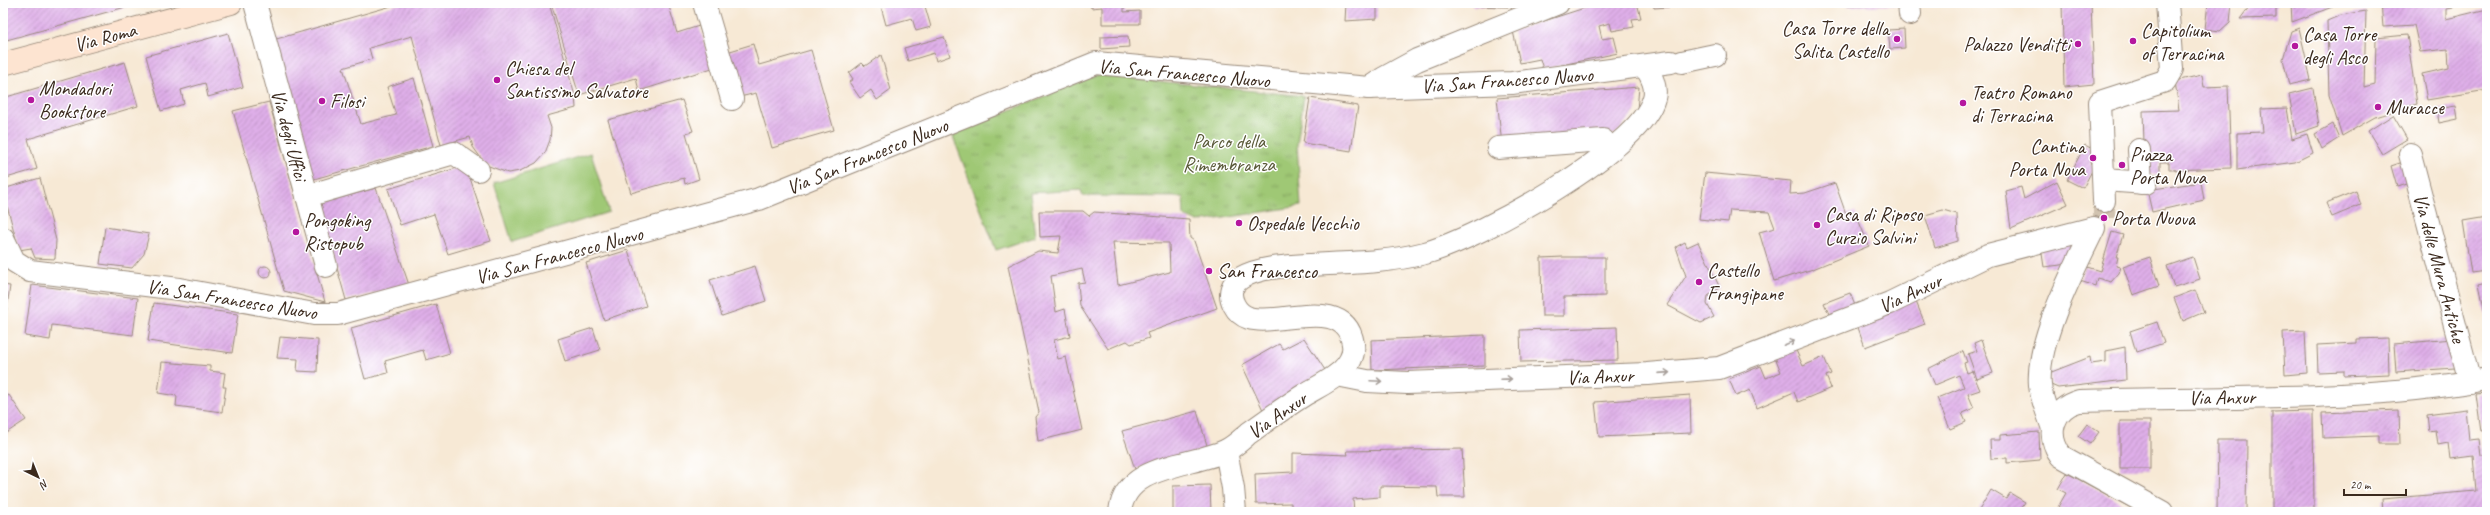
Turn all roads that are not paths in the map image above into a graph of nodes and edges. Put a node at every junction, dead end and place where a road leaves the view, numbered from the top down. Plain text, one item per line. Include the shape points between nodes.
1 (231, 3) edge
2 (255, 3) edge
3 (704, 3) edge
4 (1558, 3) edge
5 (2166, 3) edge
6 (1716, 55) dead end
7 (3, 64) edge
8 (1645, 67) junction
9 (1370, 88) junction
10 (732, 99) dead end
11 (1603, 140) dead end
12 (1498, 148) dead end
13 (2139, 150) dead end
14 (2410, 154) dead end
15 (478, 170) dead end
16 (2104, 180) junction
17 (307, 196) junction
18 (2102, 212) junction
19 (3, 238) edge
20 (326, 266) dead end
21 (1337, 375) junction
22 (2478, 381) edge
23 (2052, 426) junction
24 (1226, 451) junction
25 (1120, 512) edge
26 (1235, 512) edge
27 (2162, 512) edge

1 - 7 main road, Via Roma
2 - 17 street, Via degli Uffici
3 - 10 street
4 - 9 street via 1417,60
5 - 16 street via 2172,69 2165,81 2100,102
6 - 8 street, Via San Francesco Nuovo
8 - 9 street, Via San Francesco Nuovo via 1512,83
8 - 21 street via 1653,84 1654,97 1647,114 1633,131 1560,186 1486,228 1439,249 1402,258 1277,267 1253,272 1236,281 1231,298 1238,310 1249,318 1323,316 1344,324 1352,338 1354,350 1348,363
9 - 19 street, Via San Francesco Nuovo via 1096,63 759,199 338,314 314,314 179,289 30,271 14,261
11 - 12 street
13 - 16 street via 2144,183
14 - 22 street, Via delle Mura Antiche
15 - 17 street via 454,153
16 - 18 street
17 - 20 street, Via degli Uffici
21 -> 18 street, Via Anxur via 1367,381 1407,382 1647,374 1719,368 1890,303 1988,255
18 - 23 street via 2067,285 2040,365 2041,394
21 - 24 street, Via Anxur via 1282,409
22 - 23 street, Via Anxur via 2372,394 2079,401 2062,409
23 - 27 street via 2055,447 2061,456
24 - 25 street, Via Anxur via 1142,477 1124,496
24 - 26 street via 1234,488

